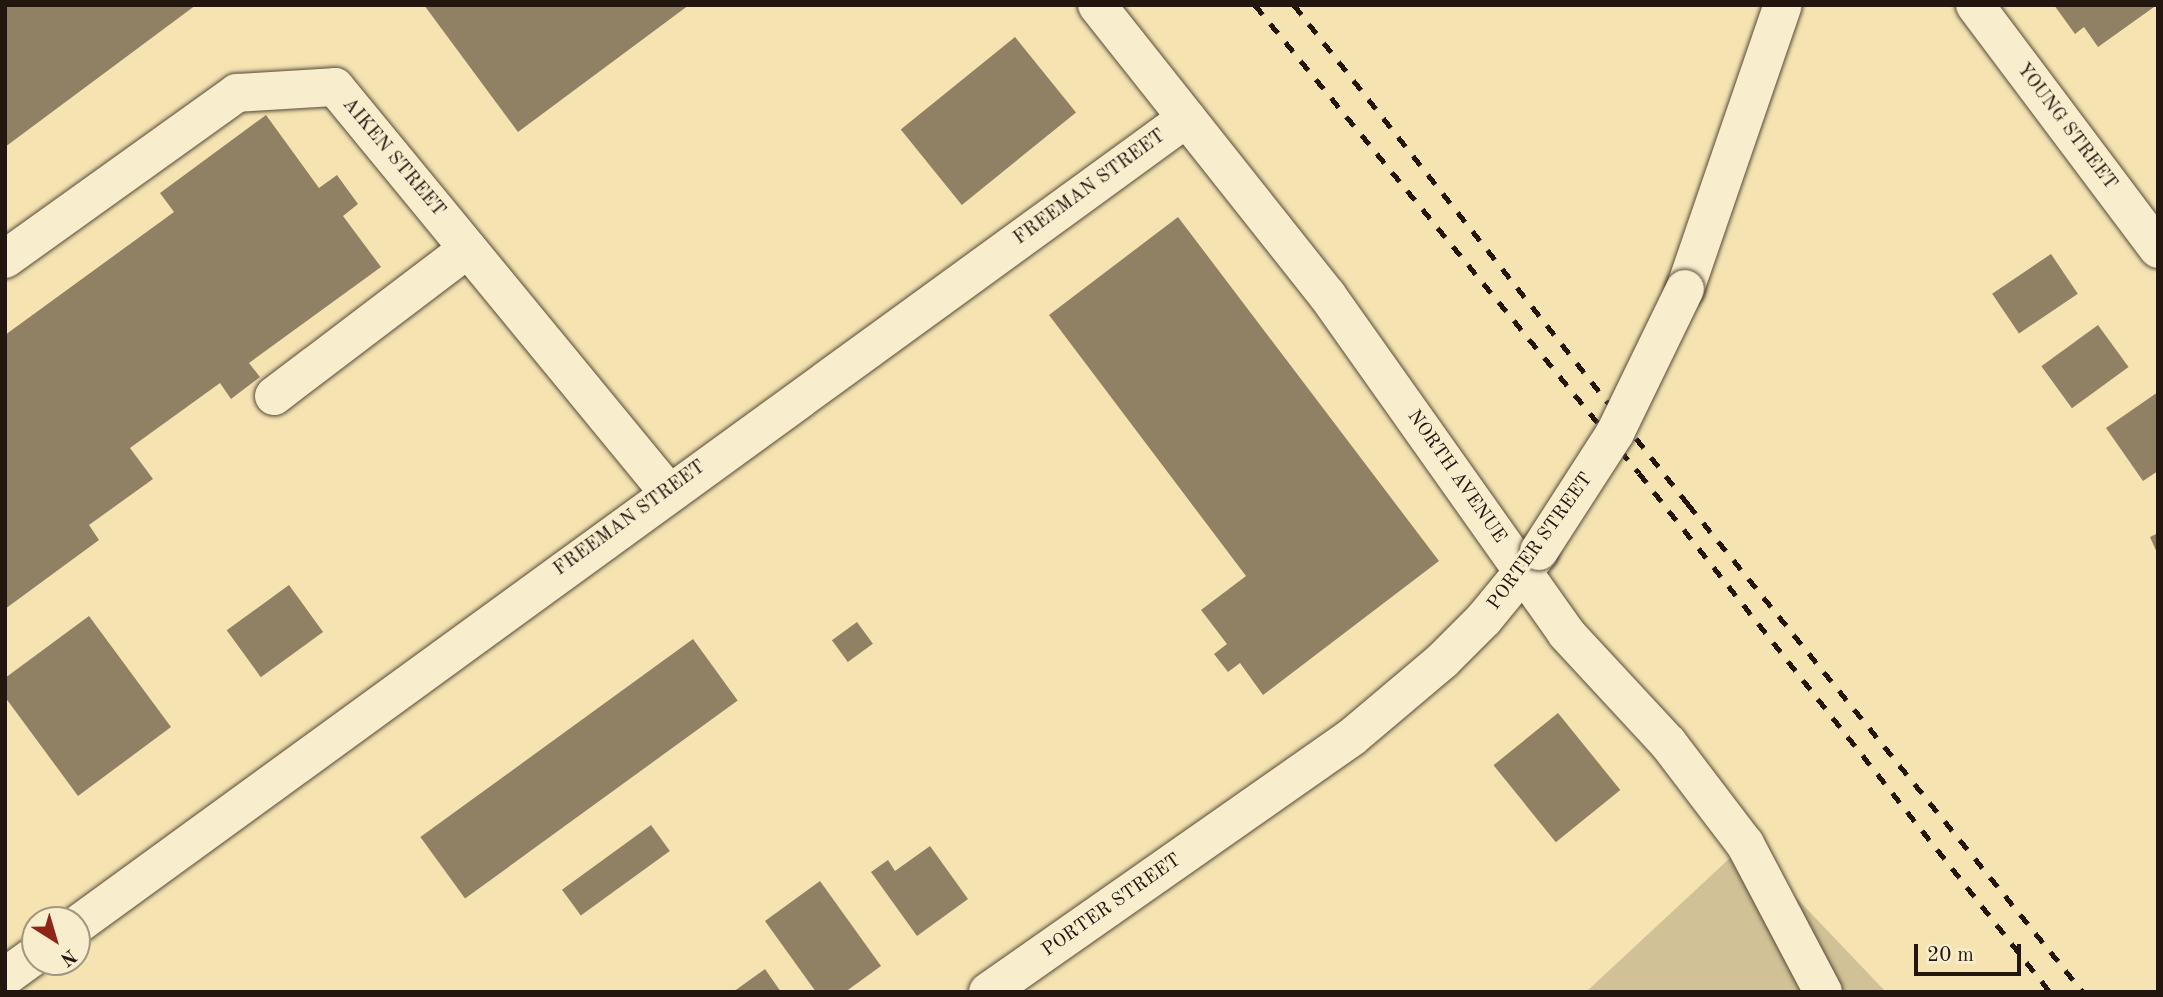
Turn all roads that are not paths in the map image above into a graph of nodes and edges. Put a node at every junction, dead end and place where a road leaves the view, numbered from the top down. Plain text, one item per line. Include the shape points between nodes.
1 (1097, 5) edge
2 (1783, 5) edge
3 (1975, 5) edge
4 (1187, 118) junction
5 (468, 249) junction
6 (2158, 249) edge
7 (5, 259) edge
8 (274, 396) dead end
9 (668, 492) junction
10 (1531, 561) junction
11 (91, 915) edge
12 (21, 965) edge
13 (5, 977) edge
14 (988, 992) edge
15 (1823, 992) edge

1 - 4 street, NORTH AVENUE
2 - 10 street, PORTER STREET, bridge via 1685,289 1615,433
3 - 6 street, YOUNG STREET
4 - 9 street, FREEMAN STREET
4 - 10 street, NORTH AVENUE
5 - 7 street, AIKEN STREET via 335,87 237,93
5 - 8 street
5 - 9 street, AIKEN STREET
9 - 11 street, FREEMAN STREET
10 - 14 street, PORTER STREET via 1443,660 1352,737
10 - 15 street, NORTH AVENUE via 1566,633 1668,743 1745,844
12 - 13 street

